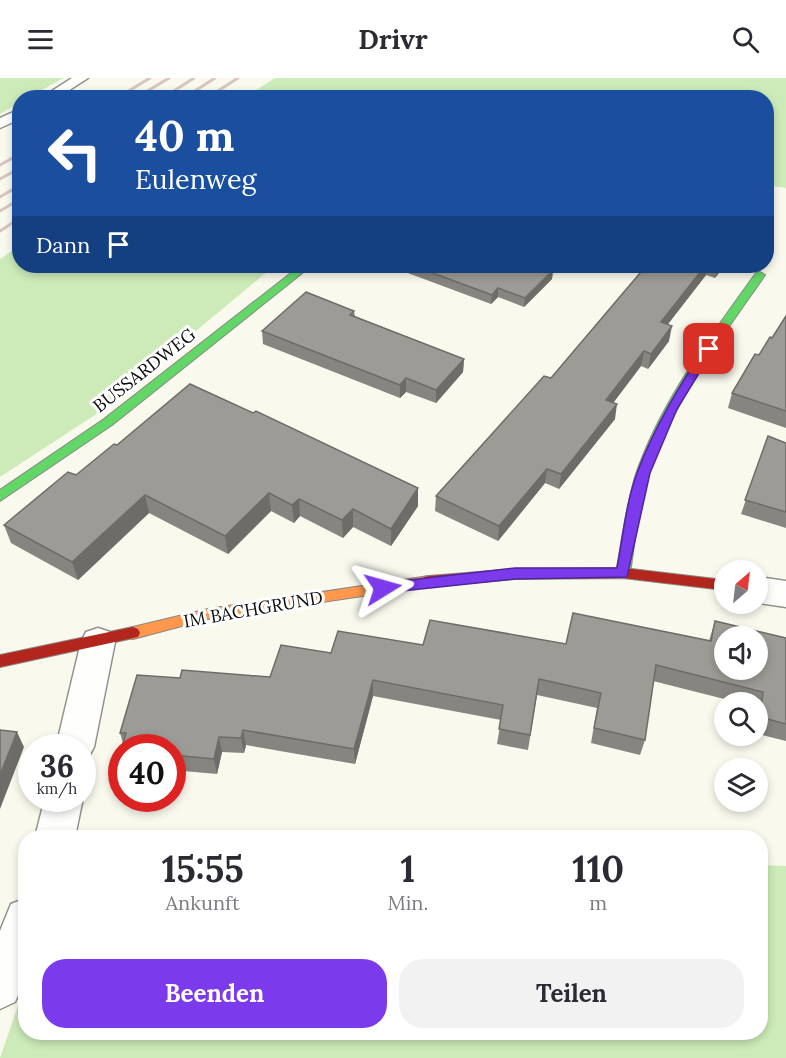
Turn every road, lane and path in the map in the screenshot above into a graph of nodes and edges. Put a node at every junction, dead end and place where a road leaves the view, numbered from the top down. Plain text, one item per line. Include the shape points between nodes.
1 (81, 78) edge
2 (60, 90) edge
3 (297, 273) edge
4 (760, 275) dead end
5 (0, 496) edge
6 (622, 573) junction
7 (714, 584) edge
8 (768, 591) edge
9 (786, 594) edge
10 (98, 642) junction
11 (0, 662) edge
12 (78, 734) edge
13 (61, 812) edge
14 (57, 830) edge
15 (18, 939) edge
16 (0, 987) edge

1 - 2 lane
3 - 5 street, BUSSARDWEG via 108,422
4 - 6 street via 696,367 661,431 637,497
6 - 7 street, IM BACHGRUND
6 - 10 street, IM BACHGRUND via 515,574 427,581 208,614
8 - 9 street
10 - 11 street, IM BACHGRUND
10 - 12 street
13 - 14 street
15 - 16 street

